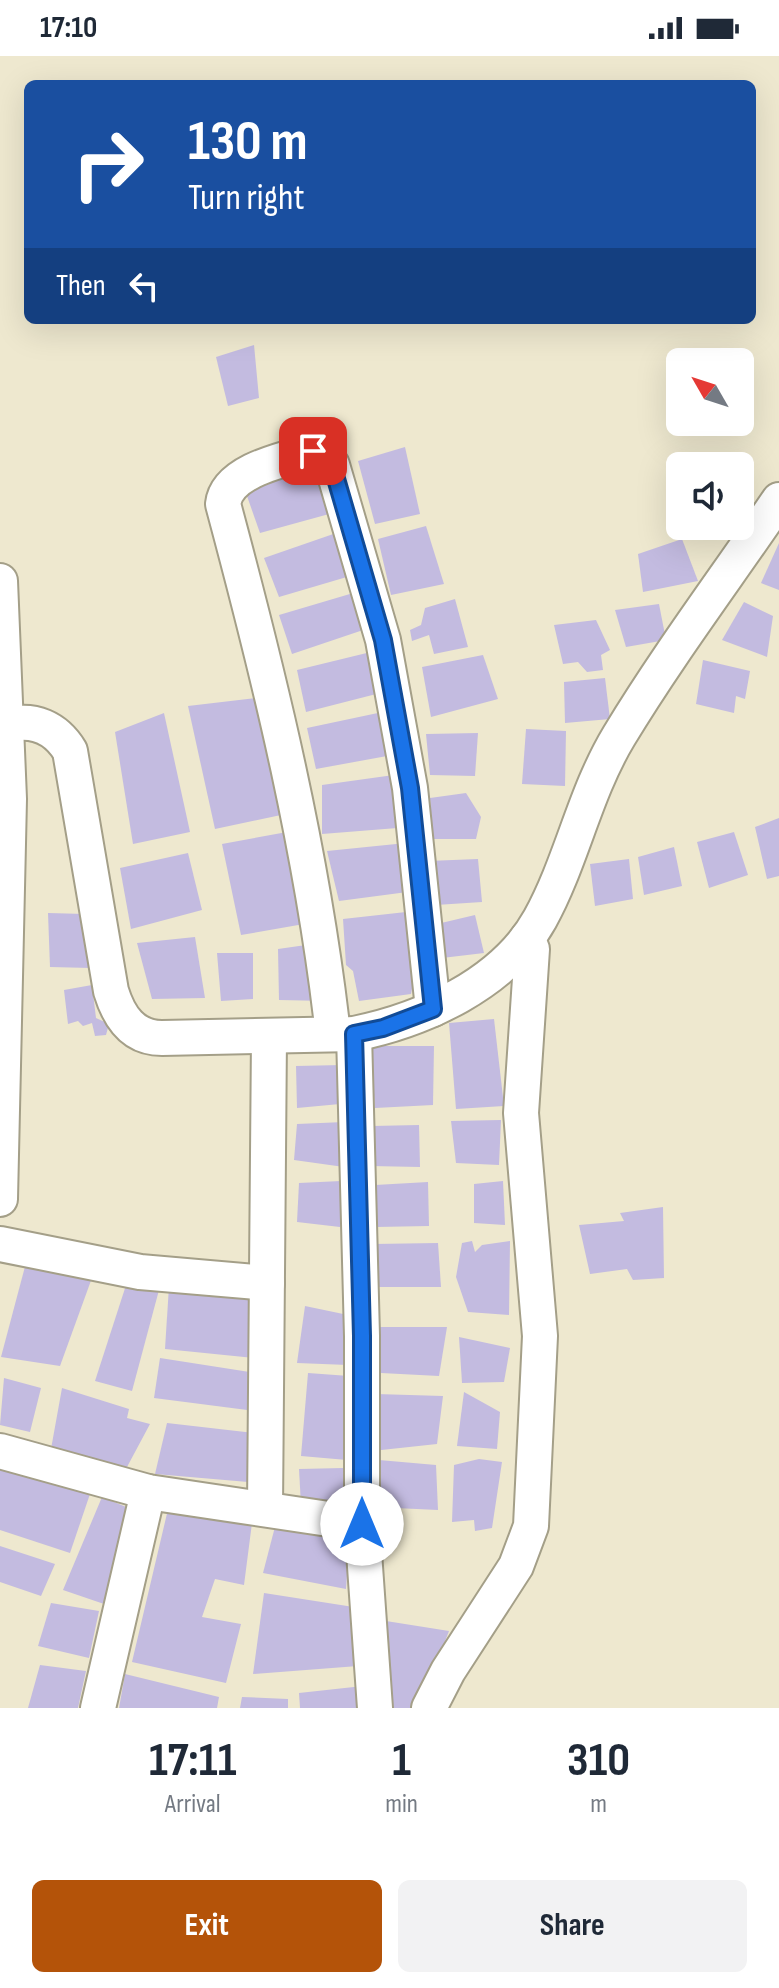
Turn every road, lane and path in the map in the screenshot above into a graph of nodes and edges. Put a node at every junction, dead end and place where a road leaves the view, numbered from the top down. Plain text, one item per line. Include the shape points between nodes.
1 (779, 500) edge
2 (1, 596) edge
3 (7, 725) junction
4 (527, 939) junction
5 (433, 1009) junction
6 (343, 1034) junction
7 (269, 1036) junction
8 (0, 1199) edge
9 (0, 1244) edge
10 (267, 1283) junction
11 (0, 1451) edge
12 (148, 1492) junction
13 (265, 1509) junction
14 (362, 1524) junction
15 (98, 1708) edge
16 (375, 1708) edge
17 (429, 1708) edge

1 - 4 street via 618,738
2 - 3 street
3 - 7 street via 43,726 70,751 108,981 129,1026 152,1038
3 - 8 street
4 - 5 street via 494,971
4 - 17 street via 532,949 521,1113 540,1336 534,1505 516,1566 453,1661
5 - 6 street via 383,1028
5 - 6 street via 410,788 383,640 332,465 323,453 313,451 240,478 223,504 276,711
6 - 7 street
6 - 14 street via 362,1336
7 - 10 street
9 - 10 street via 140,1272
10 - 13 street
11 - 12 street
12 - 13 street
12 - 15 street
13 - 14 street
14 - 16 street

